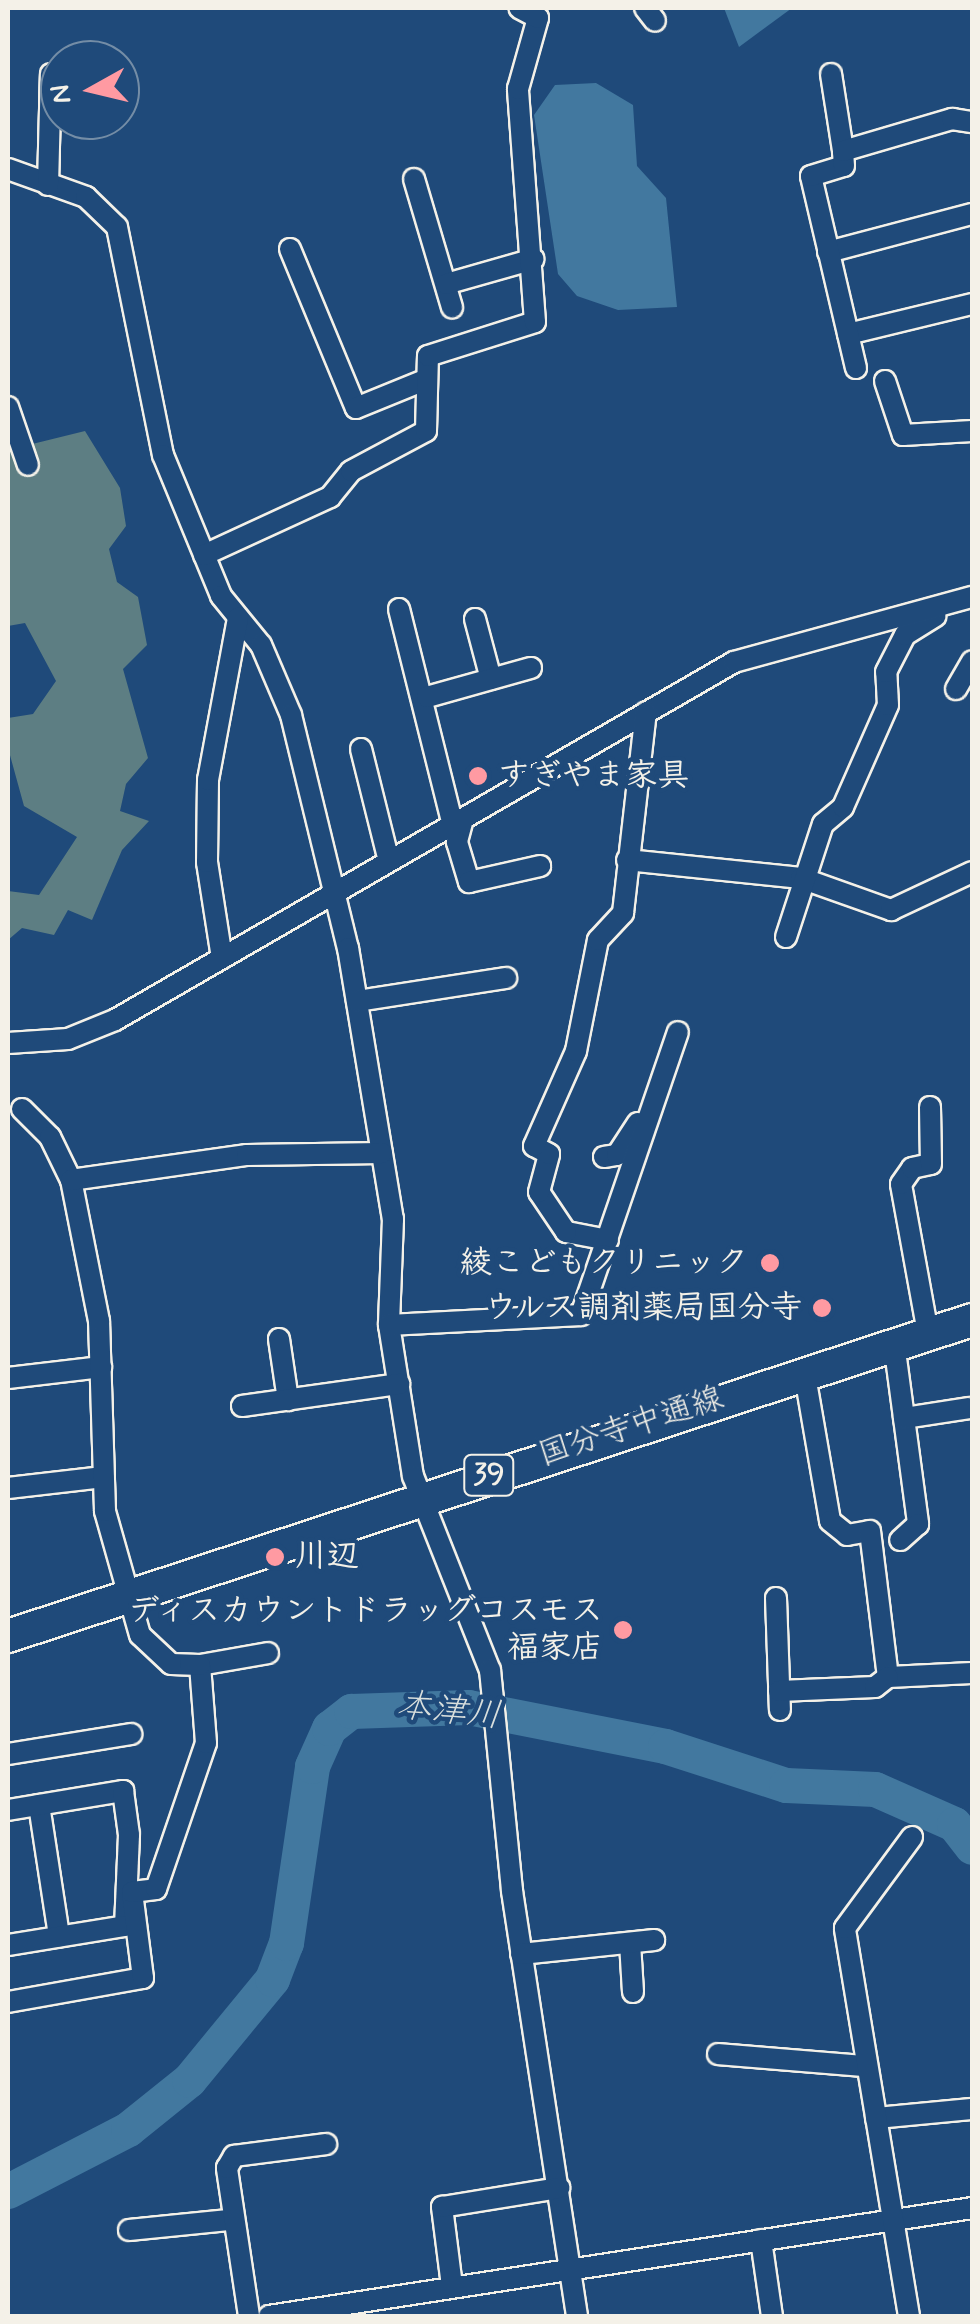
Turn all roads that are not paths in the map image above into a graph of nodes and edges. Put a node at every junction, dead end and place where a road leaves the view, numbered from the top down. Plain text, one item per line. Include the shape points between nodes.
1 (535, 11) edge
2 (831, 74) dead end
3 (972, 122) edge
4 (49, 140) edge
5 (842, 151) junction
6 (8, 169) edge
7 (414, 179) dead end
8 (48, 185) junction
9 (972, 214) edge
10 (290, 249) dead end
11 (828, 252) junction
12 (534, 259) junction
13 (446, 284) junction
14 (972, 304) edge
15 (452, 307) dead end
16 (848, 334) junction
17 (856, 368) dead end
18 (885, 381) dead end
19 (422, 382) junction
20 (8, 406) edge
21 (972, 431) edge
22 (28, 465) dead end
23 (204, 556) junction
24 (972, 598) edge
25 (400, 609) dead end
26 (238, 618) junction
27 (475, 619) dead end
28 (972, 660) edge
29 (530, 668) dead end
30 (492, 679) junction
31 (956, 689) dead end
32 (427, 697) junction
33 (646, 712) junction
34 (361, 750) dead end
35 (458, 822) junction
36 (626, 860) junction
37 (389, 862) junction
38 (540, 866) dead end
39 (972, 872) edge
40 (801, 878) junction
41 (335, 894) junction
42 (786, 937) dead end
43 (222, 958) junction
44 (506, 978) dead end
45 (357, 1001) junction
46 (678, 1032) dead end
47 (8, 1043) edge
48 (930, 1107) dead end
49 (22, 1108) dead end
50 (646, 1108) junction
51 (382, 1152) junction
52 (604, 1157) dead end
53 (70, 1180) junction
54 (608, 1240) junction
55 (972, 1320) edge
56 (390, 1325) junction
57 (928, 1333) junction
58 (279, 1339) dead end
59 (894, 1342) junction
60 (101, 1367) junction
61 (804, 1370) junction
62 (8, 1378) edge
63 (399, 1384) junction
64 (288, 1400) junction
65 (242, 1406) dead end
66 (969, 1408) dead end
67 (904, 1418) junction
68 (103, 1477) junction
69 (8, 1488) edge
70 (420, 1496) junction
71 (900, 1540) dead end
72 (131, 1594) junction
73 (776, 1598) dead end
74 (8, 1636) edge
75 (268, 1652) dead end
76 (200, 1665) junction
77 (972, 1673) edge
78 (888, 1676) junction
79 (131, 1734) dead end
80 (8, 1754) edge
81 (39, 1805) junction
82 (8, 1810) edge
83 (912, 1838) dead end
84 (59, 1936) junction
85 (654, 1940) dead end
86 (630, 1943) junction
87 (8, 1944) edge
88 (521, 1954) junction
89 (634, 1992) dead end
90 (8, 2002) edge
91 (718, 2054) dead end
92 (863, 2066) junction
93 (972, 2108) edge
94 (876, 2118) junction
95 (326, 2144) dead end
96 (559, 2188) junction
97 (972, 2208) edge
98 (229, 2220) junction
99 (894, 2220) junction
100 (129, 2230) dead end
101 (761, 2240) junction
102 (573, 2268) junction
103 (452, 2286) junction
104 (249, 2316) edge
105 (268, 2316) edge
106 (576, 2316) edge
107 (772, 2316) edge
108 (909, 2316) edge

1 - 12 street via 518,90
2 - 5 street
3 - 5 street via 952,118
4 - 8 street
5 - 11 street via 844,166 811,176
6 - 8 street
7 - 13 street
8 - 23 street via 86,196 117,227 145,399
9 - 11 street
10 - 19 street via 356,408
11 - 16 street
12 - 13 street
12 - 19 street via 536,322 453,342 428,356
13 - 15 street
14 - 16 street
16 - 17 street
18 - 21 street via 902,435
19 - 23 street via 426,431 351,471 330,497
20 - 22 street
23 - 26 street
24 - 33 street via 734,662
24 - 40 street via 905,635 886,672 888,704
25 - 32 street
26 - 41 street via 276,671
26 - 43 street via 208,780 207,862
27 - 30 street
28 - 31 street
29 - 30 street
30 - 32 street
32 - 35 street via 439,792
33 - 35 street
33 - 36 street
34 - 37 street
35 - 37 street
35 - 38 street via 469,882
36 - 40 street
36 - 54 street via 623,913 598,940 576,1051 534,1146 549,1154 539,1192 566,1232
37 - 41 street
39 - 40 street via 891,910
40 - 42 street
41 - 43 street
41 - 45 street
43 - 47 street via 68,1039
44 - 45 street
45 - 51 street
46 - 50 street
48 - 57 street via 931,1164 912,1168 901,1184
49 - 53 street via 50,1137
50 - 52 street via 630,1142
50 - 54 street via 641,1154 625,1168
51 - 53 street via 247,1154
51 - 56 street via 393,1219
53 - 60 street
54 - 56 street via 580,1315
55 - 57 main road, 国分寺中通線 / 39
56 - 63 street
57 - 59 main road, 国分寺中通線 / 39
58 - 64 street
59 - 61 main road, 国分寺中通線 / 39
59 - 67 street
60 - 62 street
60 - 68 street
61 - 70 main road, 国分寺中通線 / 39
61 - 78 street via 830,1521 847,1535 870,1531
63 - 64 street
63 - 70 street
64 - 65 street
66 - 67 street
67 - 71 street via 918,1524
68 - 69 street
68 - 72 street
70 - 72 main road, 国分寺中通線 / 39
70 - 88 street via 467,1596 493,1690
72 - 74 main road, 国分寺中通線 / 39
72 - 76 street via 140,1635 172,1664
73 - 78 street via 780,1700 875,1687
75 - 76 street
76 - 90 street via 206,1743 156,1888 132,1892 143,1978
77 - 78 street
79 - 80 street
81 - 82 street
81 - 84 street
81 - 84 street via 122,1791 130,1835 125,1926
83 - 92 street via 845,1928
84 - 87 street
85 - 86 street
86 - 88 street
86 - 89 street
88 - 96 street
91 - 92 street
92 - 94 street
93 - 94 street
94 - 99 street
95 - 98 street via 234,2156
96 - 102 street
96 - 103 street via 442,2206
97 - 99 street
98 - 100 street
98 - 104 street
99 - 101 street
99 - 108 street
101 - 102 street
101 - 107 street
102 - 103 street
102 - 106 street
103 - 105 street

